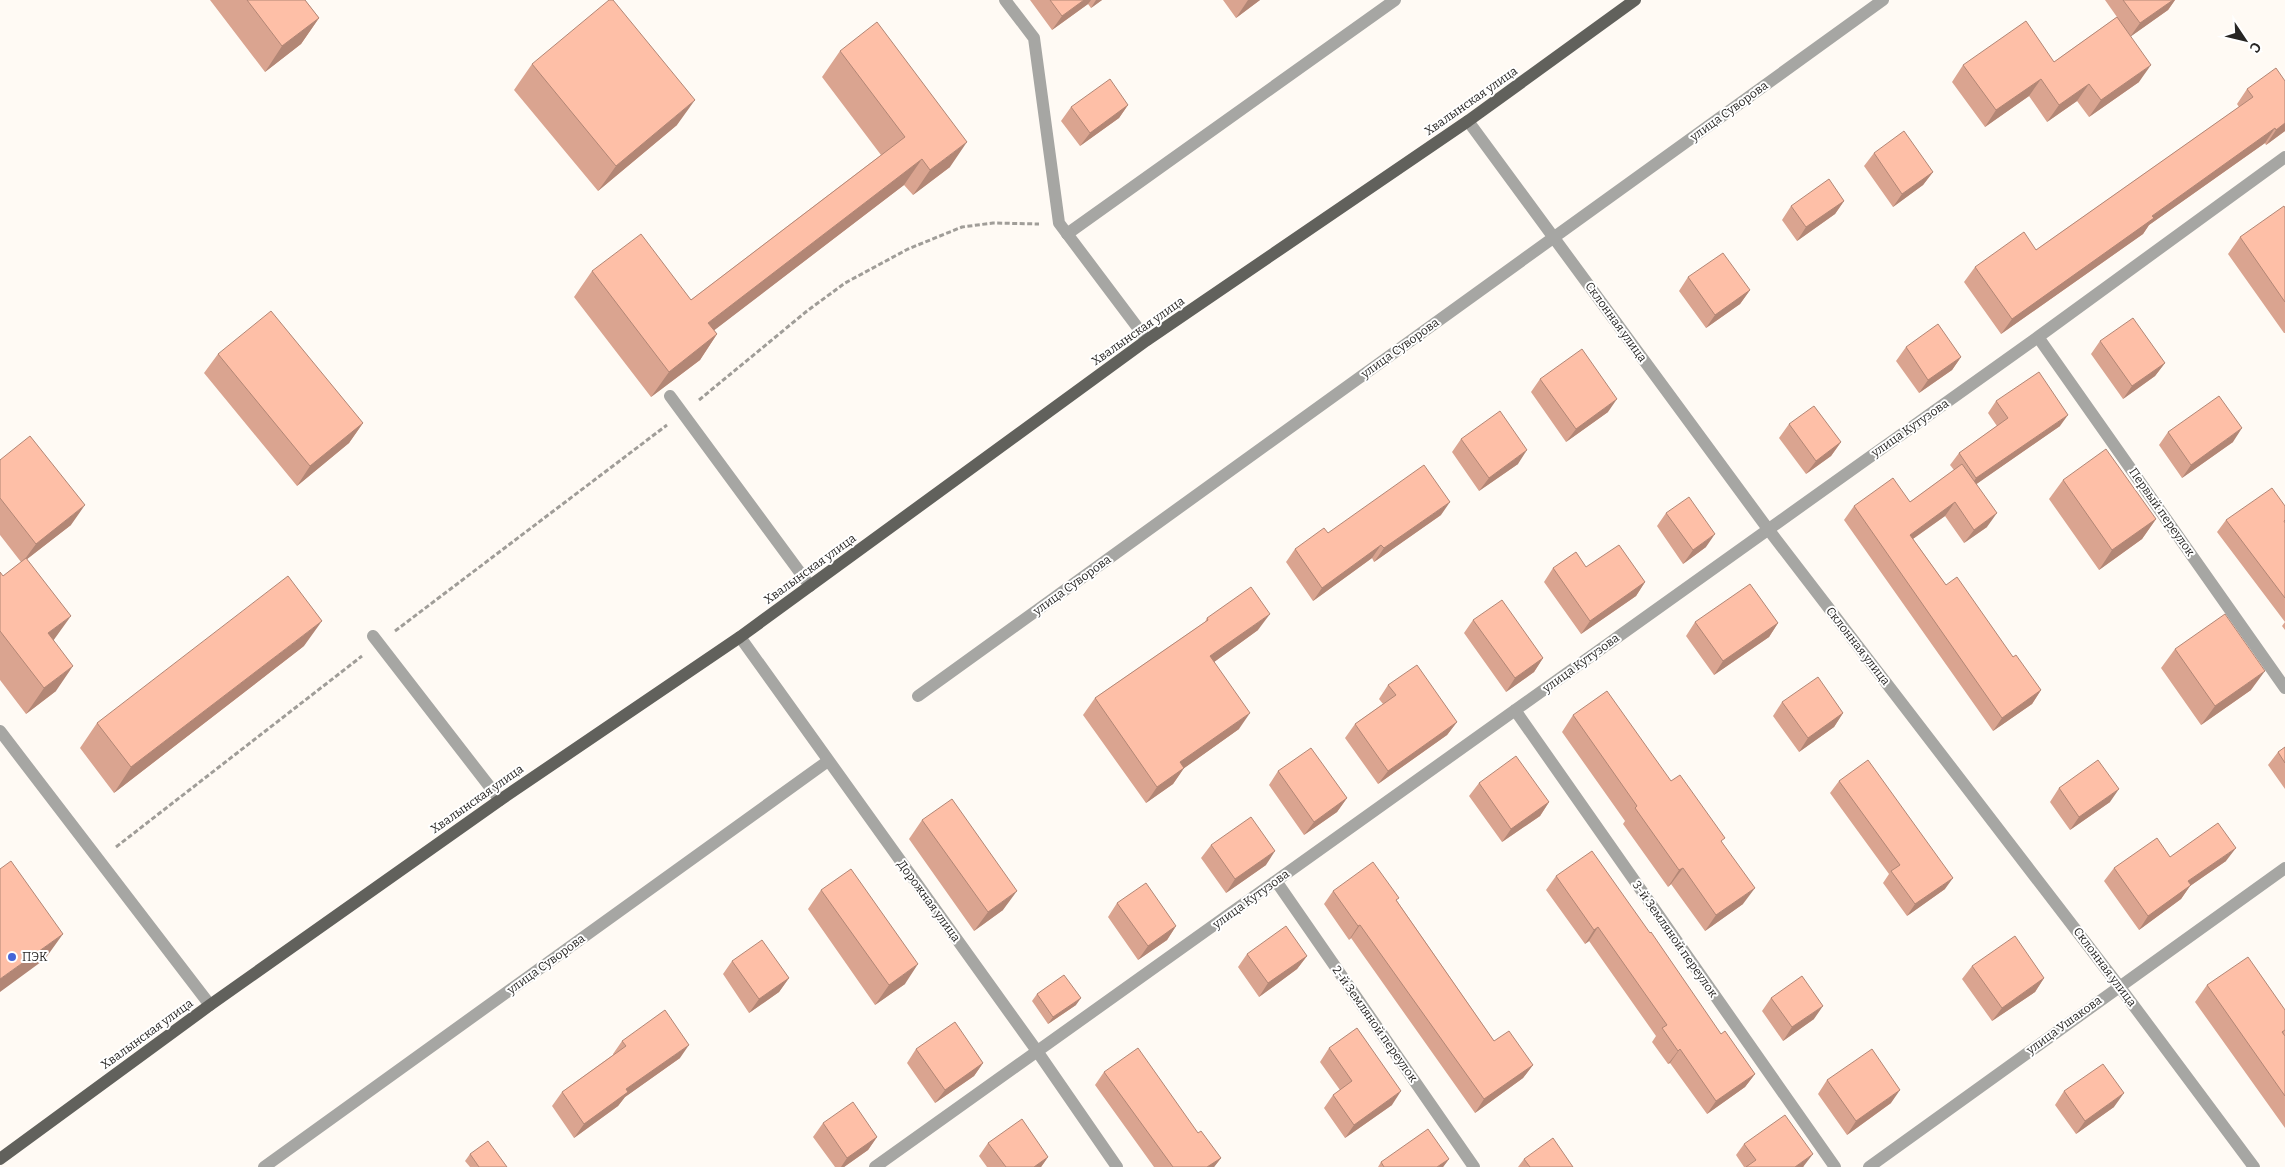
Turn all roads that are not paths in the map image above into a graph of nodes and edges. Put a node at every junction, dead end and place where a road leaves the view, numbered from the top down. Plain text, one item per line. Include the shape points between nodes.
1 (1005, 0) edge
2 (1396, 0) edge
3 (1635, 0) edge
4 (1883, 0) edge
5 (1378, 5) edge
6 (1468, 121) junction
7 (2283, 164) edge
8 (1063, 228) junction
9 (1554, 237) junction
10 (2038, 337) junction
11 (1147, 340) junction
12 (670, 396) edge
13 (1768, 529) junction
14 (810, 586) junction
15 (740, 637) junction
16 (376, 640) road end
17 (2285, 688) edge
18 (918, 696) dead end
19 (1515, 710) junction
20 (0, 731) edge
21 (828, 760) junction
22 (500, 800) junction
23 (2285, 868) edge
24 (1276, 881) junction
25 (2119, 986) junction
26 (210, 1006) junction
27 (1037, 1051) junction
28 (0, 1159) edge
29 (264, 1167) edge
30 (874, 1167) edge
31 (1117, 1167) edge
32 (1474, 1167) edge
33 (1835, 1167) edge
34 (1869, 1167) edge
35 (2254, 1167) edge

1 - 8 street via 1034,38
2 - 5 street
3 - 6 main road, Хвалынская улица
4 - 9 street, улица Суворова
5 - 8 street
6 - 9 street, Склонная улица
6 - 11 main road, Хвалынская улица
7 - 10 street, улица Кутузова
8 - 11 street
9 - 13 street, Склонная улица
9 - 18 street, улица Суворова
10 - 13 street, улица Кутузова
10 - 17 street, Первый переулок
11 - 14 main road, Хвалынская улица
12 - 14 street
13 - 19 street, улица Кутузова
13 - 25 street, Склонная улица
14 - 15 main road, Хвалынская улица
15 - 21 street, Дорожная улица
15 - 22 main road, Хвалынская улица
16 - 22 street
19 - 24 street, улица Кутузова
19 - 33 street, 3-й Земляной переулок
20 - 26 street
21 - 27 street, Дорожная улица
21 - 29 street, улица Суворова
22 - 26 main road, Хвалынская улица
23 - 25 street, улица Ушакова
24 - 27 street, улица Кутузова
24 - 32 street, 2-й Земляной переулок
25 - 34 street, улица Ушакова
25 - 35 street, Склонная улица
26 - 28 main road, Хвалынская улица
27 - 30 street, улица Кутузова
27 - 31 street, Дорожная улица

